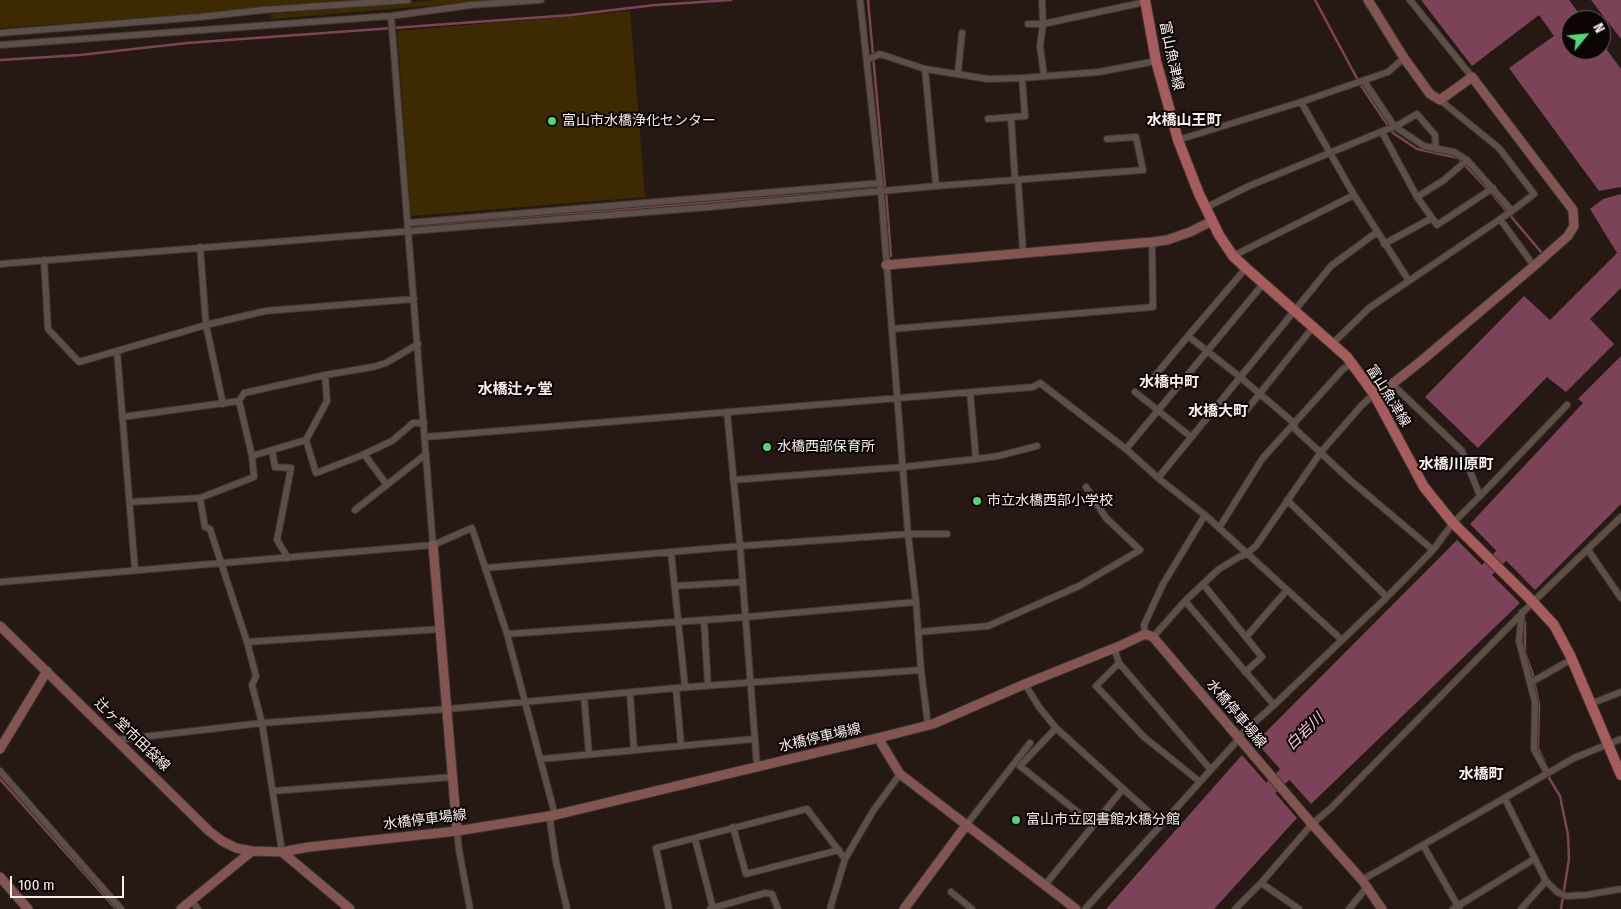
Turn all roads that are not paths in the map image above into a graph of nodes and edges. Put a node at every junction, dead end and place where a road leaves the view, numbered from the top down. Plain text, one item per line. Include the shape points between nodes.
1 (399, 0) edge
2 (408, 0) edge
3 (541, 0) edge
4 (860, 0) edge
5 (1042, 0) edge
6 (1368, 0) edge
7 (1410, 0) edge
8 (1145, 1) edge
9 (390, 16) junction
10 (1028, 24) dead end
11 (1043, 24) junction
12 (0, 33) edge
13 (962, 33) dead end
14 (0, 45) edge
15 (1404, 58) junction
16 (867, 60) junction
17 (1156, 61) junction
18 (925, 69) junction
19 (958, 73) junction
20 (1044, 76) junction
21 (1472, 77) junction
22 (1022, 78) junction
23 (1364, 80) junction
24 (1440, 100) junction
25 (1301, 102) junction
26 (1011, 117) junction
27 (988, 119) dead end
28 (1394, 126) junction
29 (1382, 132) junction
30 (1107, 139) dead end
31 (1178, 140) junction
32 (1436, 149) junction
33 (1329, 153) junction
34 (1467, 160) junction
35 (1016, 180) junction
36 (880, 183) junction
37 (936, 186) junction
38 (1493, 188) junction
39 (880, 192) junction
40 (1354, 195) junction
41 (1417, 197) junction
42 (1205, 208) junction
43 (1512, 211) junction
44 (1432, 218) junction
45 (1500, 219) junction
46 (1212, 222) junction
47 (408, 223) junction
48 (408, 231) junction
49 (1377, 232) junction
50 (1152, 242) junction
51 (1384, 244) junction
52 (200, 247) junction
53 (1023, 252) junction
54 (1233, 256) junction
55 (44, 260) junction
56 (0, 264) edge
57 (886, 264) junction
58 (1534, 266) junction
59 (1246, 268) junction
60 (1409, 281) junction
61 (1263, 284) junction
62 (414, 299) junction
63 (1294, 310) junction
64 (206, 325) junction
65 (1314, 327) junction
66 (892, 329) junction
67 (1188, 336) junction
68 (1333, 343) junction
69 (418, 344) junction
70 (117, 351) junction
71 (1208, 352) junction
72 (1352, 364) junction
73 (326, 375) junction
74 (1154, 377) dead end
75 (1240, 377) junction
76 (1392, 384) junction
77 (970, 392) junction
78 (1135, 392) dead end
79 (1259, 394) junction
80 (1374, 394) junction
81 (898, 398) junction
82 (239, 401) junction
83 (223, 404) junction
84 (1567, 405) dead end
85 (1158, 411) junction
86 (727, 412) junction
87 (1245, 412) dead end
88 (122, 417) junction
89 (424, 423) junction
90 (1294, 423) junction
91 (425, 437) junction
92 (1191, 437) junction
93 (306, 440) junction
94 (1037, 446) dead end
95 (272, 450) junction
96 (1126, 450) junction
97 (1321, 452) junction
98 (364, 454) junction
99 (426, 454) junction
100 (252, 456) junction
101 (976, 459) junction
102 (902, 467) junction
103 (1158, 478) junction
104 (733, 480) junction
105 (387, 485) junction
106 (1086, 487) dead end
107 (1480, 496) junction
108 (200, 498) junction
109 (1287, 500) junction
110 (130, 502) junction
111 (355, 510) dead end
112 (1205, 515) junction
113 (1621, 517) edge
114 (1456, 526) junction
115 (1219, 528) junction
116 (908, 534) junction
117 (947, 534) dead end
118 (433, 545) junction
119 (740, 546) junction
120 (1433, 550) junction
121 (1588, 550) junction
122 (672, 552) junction
123 (1246, 554) junction
124 (288, 558) junction
125 (221, 563) junction
126 (486, 568) junction
127 (135, 570) junction
128 (0, 582) edge
129 (743, 582) junction
130 (1203, 584) junction
131 (675, 586) junction
132 (1287, 590) junction
133 (1387, 596) junction
134 (1621, 598) edge
135 (1531, 600) junction
136 (1185, 601) junction
137 (916, 602) junction
138 (1522, 612) junction
139 (746, 617) junction
140 (704, 620) junction
141 (680, 622) junction
142 (0, 626) edge
143 (441, 629) junction
144 (918, 632) junction
145 (507, 634) junction
146 (1149, 636) junction
147 (1246, 637) junction
148 (1342, 640) junction
149 (247, 642) junction
150 (1114, 648) junction
151 (1572, 659) junction
152 (1119, 663) junction
153 (921, 670) junction
154 (47, 671) junction
155 (1245, 672) junction
156 (751, 682) junction
157 (1530, 683) junction
158 (1024, 684) junction
159 (708, 686) junction
160 (676, 688) junction
161 (685, 688) junction
162 (1621, 692) edge
163 (630, 693) junction
164 (584, 697) junction
165 (526, 703) junction
166 (1590, 704) junction
167 (1274, 705) junction
168 (448, 709) junction
169 (262, 722) junction
170 (928, 725) junction
171 (1056, 728) junction
172 (878, 738) junction
173 (754, 739) junction
174 (1621, 739) edge
175 (116, 740) junction
176 (1241, 741) junction
177 (1030, 743) dead end
178 (1608, 744) junction
179 (681, 745) junction
180 (0, 749) edge
181 (634, 750) junction
182 (589, 754) junction
183 (541, 759) junction
184 (1017, 764) junction
185 (757, 767) junction
186 (1211, 770) junction
187 (0, 771) edge
188 (1547, 773) junction
189 (900, 774) junction
190 (1621, 775) edge
191 (453, 777) junction
192 (1199, 781) junction
193 (1122, 790) junction
194 (273, 791) junction
195 (1505, 799) junction
196 (555, 815) junction
197 (1310, 821) junction
198 (967, 824) junction
199 (1162, 824) junction
200 (1094, 825) junction
201 (733, 827) junction
202 (458, 831) junction
203 (695, 839) junction
204 (1423, 845) junction
205 (839, 850) junction
206 (252, 851) junction
207 (282, 852) junction
208 (845, 859) junction
209 (1534, 860) junction
210 (0, 878) edge
211 (1546, 881) junction
212 (1261, 883) junction
213 (1364, 883) junction
214 (1045, 885) junction
215 (1621, 889) edge
216 (951, 892) dead end
217 (191, 900) junction
218 (1457, 908) edge
219 (28, 909) edge
220 (121, 909) edge
221 (181, 909) edge
222 (198, 909) edge
223 (350, 909) edge
224 (470, 909) edge
225 (567, 909) edge
226 (669, 909) edge
227 (711, 909) edge
228 (778, 909) edge
229 (830, 909) edge
230 (904, 909) edge
231 (972, 909) edge
232 (1076, 909) edge
233 (1085, 909) edge
234 (1235, 909) edge
235 (1299, 909) edge
236 (1349, 909) edge
237 (1382, 909) edge
238 (1521, 909) edge

1 - 2 street
1 - 12 street
3 - 9 street
4 - 16 street
5 - 11 street
6 - 15 main road
7 - 21 street
8 - 11 street
8 - 17 main road, 富山魚津線
9 - 14 street
9 - 47 street
10 - 11 street
11 - 20 street via 1040,46
13 - 19 street
15 - 23 street via 1388,72
15 - 24 main road via 1422,85
16 - 18 street via 880,54
16 - 36 street
17 - 20 street via 1099,72
17 - 31 main road, 富山魚津線
18 - 19 street
18 - 37 street
19 - 22 street via 988,79
20 - 22 street
21 - 24 main road
21 - 58 main road via 1573,210 1574,226 1568,236
22 - 26 street via 1025,116
23 - 25 street
23 - 28 street
24 - 43 street via 1499,148 1534,194
25 - 31 street
25 - 33 street
26 - 27 street
26 - 35 street
28 - 29 street
28 - 32 street via 1424,146
28 - 32 street via 1417,114 1435,135
29 - 33 street
29 - 41 street
30 - 35 street via 1136,137 1143,170
31 - 42 main road, 富山魚津線
32 - 34 street via 1454,152
33 - 40 street
33 - 42 street
34 - 38 street
34 - 41 street
35 - 37 street
35 - 53 street
36 - 39 street
36 - 47 street
37 - 39 street
38 - 43 street
38 - 44 street via 1437,225
39 - 48 street
39 - 57 street
40 - 49 street
40 - 54 street
41 - 44 street
42 - 46 main road, 富山魚津線
43 - 45 street
44 - 51 street
45 - 58 street
45 - 60 street
46 - 50 main road via 1167,240
46 - 54 main road, 富山魚津線
47 - 48 street
48 - 52 street
48 - 62 street
49 - 51 street
49 - 63 street via 1331,266
50 - 53 main road
50 - 66 street via 1153,307
51 - 60 street
52 - 55 street
52 - 64 street
53 - 57 main road
54 - 59 main road, 富山魚津線
55 - 56 street
55 - 70 street via 48,329 79,362
57 - 66 street
58 - 76 main road
59 - 61 main road, 富山魚津線
59 - 67 street
60 - 68 street via 1369,308
61 - 63 main road, 富山魚津線
61 - 71 street
62 - 64 street via 265,311
62 - 69 street
63 - 65 main road, 富山魚津線
63 - 75 street
64 - 70 street
64 - 83 street
65 - 68 main road, 富山魚津線
65 - 79 street
66 - 81 street
67 - 71 street
67 - 74 street
68 - 72 main road, 富山魚津線
69 - 73 street via 386,363
69 - 89 street
70 - 88 street
71 - 75 street
71 - 85 street
72 - 80 main road, 富山魚津線
72 - 90 street via 1343,369
73 - 82 street via 244,393
73 - 93 street via 327,402
75 - 79 street
75 - 92 street
76 - 80 main road
76 - 107 street via 1462,451
77 - 81 street
77 - 96 street via 1033,387 1040,383
77 - 101 street
78 - 85 street
79 - 87 street
79 - 90 street
80 - 97 street
80 - 114 main road, 富山魚津線 via 1424,487
81 - 86 street
81 - 102 street
82 - 83 street
82 - 100 street
83 - 88 street
84 - 107 street
85 - 92 street
85 - 96 street
86 - 91 street
86 - 104 street
88 - 110 street
89 - 91 street
89 - 98 street via 413,423 392,441
90 - 97 street via 1295,429
90 - 115 street via 1262,460
91 - 99 street
92 - 103 street
93 - 95 street
93 - 98 street via 316,473
94 - 101 street
95 - 100 street
95 - 124 street via 275,467 290,468 277,540
96 - 103 street
97 - 109 street
97 - 120 street
98 - 105 street
99 - 105 street
99 - 118 street
100 - 108 street via 254,477
101 - 102 street
102 - 104 street
102 - 116 street
103 - 112 street
104 - 119 street
105 - 111 street
106 - 144 street via 1106,518 1140,550 1079,586 988,626
107 - 114 street
108 - 110 street
108 - 125 street via 205,527 210,529
109 - 123 street via 1256,546
109 - 133 street
110 - 127 street
112 - 115 street
112 - 146 street via 1163,584 1144,625
113 - 121 street
114 - 120 street
114 - 135 main road, 富山魚津線
115 - 123 street
116 - 117 street
116 - 119 street
116 - 137 street
118 - 124 street
118 - 126 street via 472,528
118 - 143 main road
119 - 122 street
119 - 129 street
120 - 133 street
121 - 134 street
121 - 135 street
122 - 126 street
122 - 131 street
123 - 130 street via 1219,569
123 - 132 street
124 - 125 street
125 - 127 street
125 - 149 street
126 - 145 street
127 - 128 street
129 - 131 street
129 - 139 street
130 - 136 street
130 - 147 street
131 - 141 street
132 - 147 street
132 - 148 street
133 - 148 street
135 - 138 street
135 - 151 main road, 富山魚津線 via 1557,630
136 - 146 street
136 - 155 street
137 - 139 street
137 - 144 street
138 - 157 street via 1519,641
138 - 197 street via 1330,809
139 - 140 street
139 - 156 street
140 - 141 street
140 - 159 street
141 - 145 street
141 - 161 street
142 - 154 main road, 辻ヶ堂市田袋線
143 - 149 street
143 - 168 main road
144 - 153 street
145 - 165 street
146 - 150 main road, 水橋停車場線
146 - 176 main road, 水橋停車場線
147 - 155 street via 1262,657
148 - 167 street
149 - 169 street via 256,676 252,685
150 - 152 street
150 - 158 main road, 水橋停車場線
151 - 157 street
151 - 166 main road, 富山魚津線
152 - 186 street
152 - 192 street via 1096,686 1144,737
153 - 156 street
153 - 170 street
154 - 175 main road, 辻ヶ堂市田袋線
154 - 180 main road
155 - 167 street
156 - 159 street
156 - 173 street
157 - 188 street via 1535,702 1534,749
158 - 170 main road, 水橋停車場線
158 - 171 street
159 - 161 street
160 - 161 street
160 - 163 street
160 - 179 street
162 - 166 street
163 - 164 street
163 - 181 street
164 - 165 street
164 - 182 street
165 - 168 street
165 - 183 street
166 - 178 main road, 富山魚津線
167 - 176 street
168 - 169 street
168 - 191 main road
169 - 175 street
169 - 194 street
170 - 172 main road, 水橋停車場線
171 - 184 street
171 - 193 street
172 - 185 main road, 水橋停車場線
172 - 189 main road
173 - 179 street
173 - 185 street
174 - 178 street
175 - 206 main road, 辻ヶ堂市田袋線 via 209,831 236,848
176 - 186 street via 1236,742
176 - 197 main road, 水橋停車場線
177 - 184 street
178 - 188 street
178 - 190 main road, 富山魚津線
179 - 181 street
181 - 182 street
182 - 183 street
183 - 196 street
184 - 198 street
184 - 200 street
185 - 196 main road, 水橋停車場線
186 - 192 street
187 - 220 street
188 - 195 street
189 - 198 main road
189 - 208 street via 873,811
191 - 194 street
191 - 202 main road
192 - 199 street
193 - 199 street
193 - 200 street
194 - 207 street
195 - 204 street
195 - 209 street
196 - 202 main road, 水橋停車場線
196 - 225 street via 550,821
197 - 212 street
197 - 213 main road, 水橋停車場線
198 - 214 main road
198 - 230 main road
199 - 233 street
200 - 214 street
201 - 203 street
201 - 205 street via 807,809
201 - 205 street via 746,874
202 - 207 main road, 水橋停車場線
202 - 224 street
203 - 226 street via 656,848
203 - 227 street
204 - 213 street
204 - 218 street
205 - 208 street
206 - 207 main road, 水橋停車場線
206 - 217 main road
207 - 223 main road
208 - 229 street
209 - 211 street
209 - 218 street
210 - 219 main road
211 - 215 street via 1566,896
211 - 238 street
212 - 234 street
212 - 235 street
213 - 236 street
213 - 237 main road, 水橋停車場線
214 - 232 main road
216 - 231 street
217 - 221 main road
217 - 222 street
227 - 228 street via 766,892 772,894

